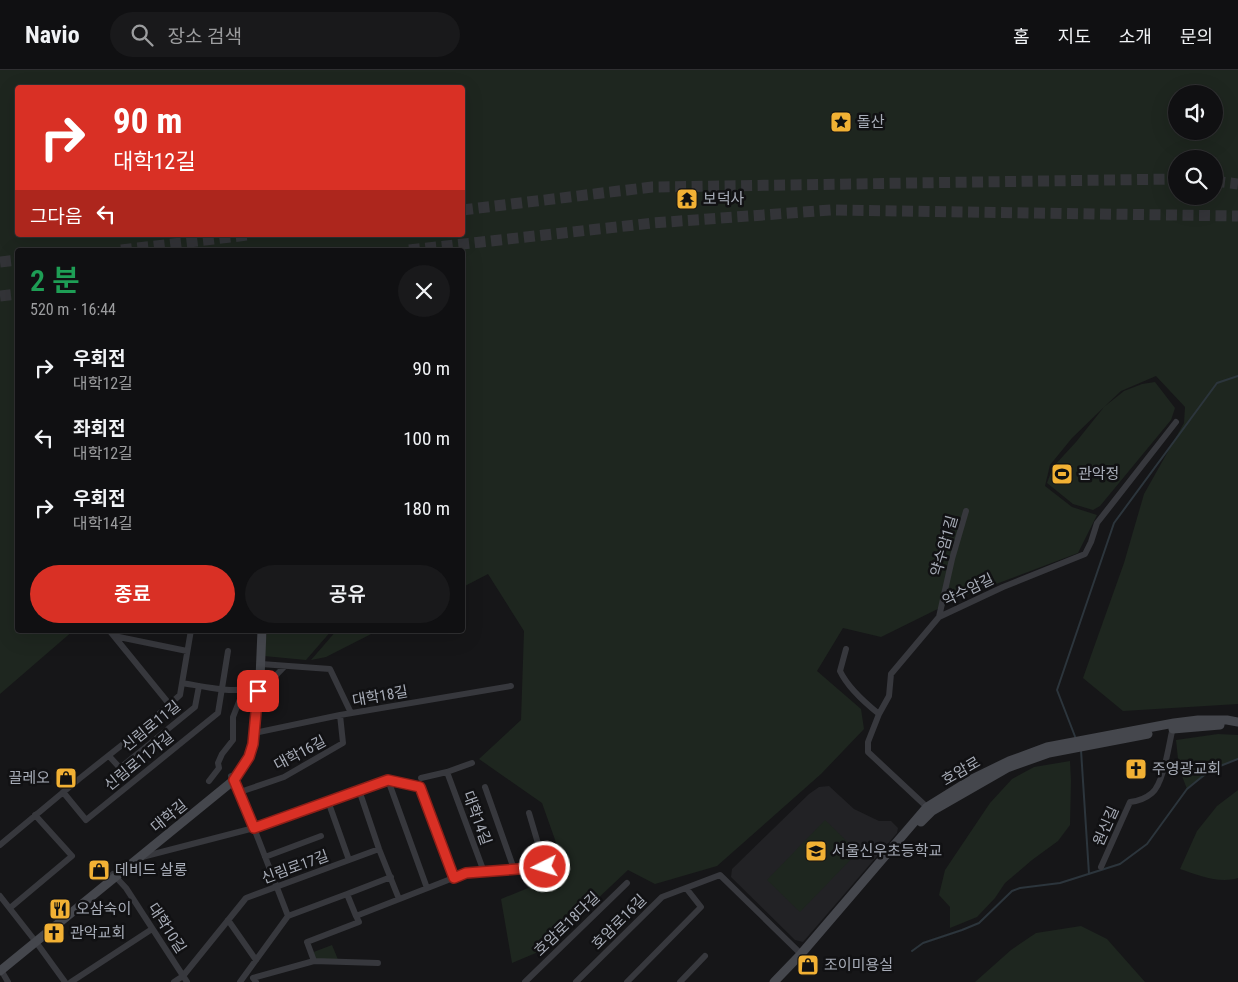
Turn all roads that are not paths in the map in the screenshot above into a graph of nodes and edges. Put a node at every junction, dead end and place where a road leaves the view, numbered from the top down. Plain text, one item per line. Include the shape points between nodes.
1 (1176, 422) dead end
2 (966, 511) dead end
3 (940, 618) junction
4 (111, 633) edge
5 (190, 633) edge
6 (257, 633) edge
7 (262, 633) edge
8 (846, 649) dead end
9 (187, 651) junction
10 (228, 651) dead end
11 (260, 664) junction
12 (284, 666) junction
13 (257, 676) junction
14 (182, 684) junction
15 (200, 686) junction
16 (511, 686) dead end
17 (221, 690) junction
18 (244, 690) junction
19 (256, 697) junction
20 (170, 705) junction
21 (350, 713) junction
22 (879, 714) junction
23 (340, 715) junction
24 (1238, 722) edge
25 (1173, 726) junction
26 (1238, 727) edge
27 (254, 733) junction
28 (109, 756) junction
29 (472, 763) dead end
30 (447, 772) junction
31 (232, 778) junction
32 (421, 778) dead end
33 (388, 780) junction
34 (209, 781) dead end
35 (485, 787) dead end
36 (359, 790) junction
37 (63, 792) junction
38 (240, 792) junction
39 (328, 801) junction
40 (929, 810) junction
41 (529, 813) dead end
42 (35, 815) junction
43 (254, 828) junction
44 (321, 836) dead end
45 (0, 845) edge
46 (379, 849) junction
47 (141, 857) junction
48 (265, 857) junction
49 (349, 860) junction
50 (1101, 868) dead end
51 (514, 869) junction
52 (484, 872) junction
53 (114, 876) junction
54 (391, 878) junction
55 (454, 878) junction
56 (626, 883) dead end
57 (276, 887) junction
58 (428, 888) junction
59 (686, 888) junction
60 (347, 894) junction
61 (0, 896) edge
62 (399, 899) junction
63 (10, 908) junction
64 (288, 916) junction
65 (356, 916) junction
66 (228, 920) junction
67 (152, 929) junction
68 (35, 940) junction
69 (801, 954) junction
70 (705, 956) dead end
71 (256, 960) junction
72 (314, 961) junction
73 (378, 963) dead end
74 (0, 969) edge
75 (248, 970) junction
76 (182, 976) junction
77 (255, 980) edge
78 (8, 982) edge
79 (65, 982) edge
80 (70, 982) edge
81 (174, 982) edge
82 (187, 982) edge
83 (240, 982) edge
84 (525, 982) edge
85 (576, 982) edge
86 (627, 982) edge
87 (680, 982) edge
88 (774, 982) edge
89 (781, 982) edge

1 - 3 street, 약수암길 via 1097,523 1085,554 1003,586
2 - 3 street, 약수암1길
3 - 22 street, 약수암길 via 891,674 889,696
4 - 9 street, 신림로11길
4 - 20 street, 신림로11길
5 - 9 street, 신림로11길
6 - 13 main road
7 - 11 main road, 대학길
8 - 22 street via 840,671 844,679
9 - 14 street, 신림로11길
10 - 17 street
11 - 12 street
11 - 13 main road, 대학길
12 - 19 street
12 - 21 street via 330,670
13 - 18 street
13 - 19 main road, 대학길
14 - 15 street
14 - 20 street, 신림로11길 via 180,695
15 - 17 street
15 - 28 street, 신림로11길 via 195,707 120,768
16 - 21 street, 대학18길
17 - 18 street
17 - 37 street, 신림로11가길 via 218,713 86,820
18 - 34 street via 233,717 234,740 222,754 219,768
19 - 27 main road, 대학길
19 - 31 main road via 249,742
20 - 28 street, 신림로11길
21 - 23 street, 대학18길
22 - 40 street, 약수암길 via 868,742 868,752
23 - 27 street, 대학18길
23 - 38 street, 대학16길 via 343,743 284,777
24 - 25 main road, 호암로 via 1198,720
25 - 26 main road
25 - 40 main road via 1049,753 1007,768
25 - 40 main road, 호암로 via 1046,747 972,779
25 - 50 street, 원신길 via 1159,784 1153,793 1130,802
27 - 31 main road, 대학길 via 249,757
28 - 37 street, 신림로11길
29 - 30 street
30 - 32 street
30 - 52 street, 대학14길
31 - 38 street
31 - 47 main road, 대학길
31 - 53 main road
33 - 36 street
33 - 55 street via 420,787
33 - 58 street
35 - 51 street, 대학14길
36 - 39 street
36 - 46 street
37 - 42 street, 신림로11길
38 - 43 street
39 - 43 street
39 - 49 street
40 - 69 main road, 호암로
40 - 89 main road
41 - 51 street via 545,867
42 - 45 street, 신림로11길
42 - 63 street via 72,856
43 - 47 street
43 - 48 street
44 - 48 street
46 - 49 street, 신림로17길
46 - 54 street
47 - 53 main road, 대학길
48 - 57 street
49 - 57 street, 신림로17길
51 - 52 street
52 - 55 street via 466,873
53 - 67 street, 대학10길 via 126,888
53 - 68 main road, 대학길
54 - 60 street
54 - 62 street
55 - 58 street
56 - 84 street, 호암로18다길
57 - 64 street
57 - 66 street, 신림로17길 via 246,898
58 - 62 street
59 - 69 street, 호암로16길 via 720,875
59 - 85 street, 호암로16길 via 662,897
59 - 86 street via 701,907
60 - 64 street
60 - 65 street
61 - 63 street
62 - 65 street
63 - 68 street
64 - 71 street
65 - 72 street via 359,922 307,942
66 - 71 street
66 - 76 street, 신림로17길
67 - 76 street, 대학10길
67 - 80 street
68 - 74 main road, 대학길
68 - 79 street
69 - 88 main road, 호암로
70 - 87 street
71 - 75 street
72 - 73 street
72 - 77 street
74 - 78 street
75 - 77 street
75 - 83 street
76 - 81 street, 신림로17길
76 - 82 street, 대학10길

